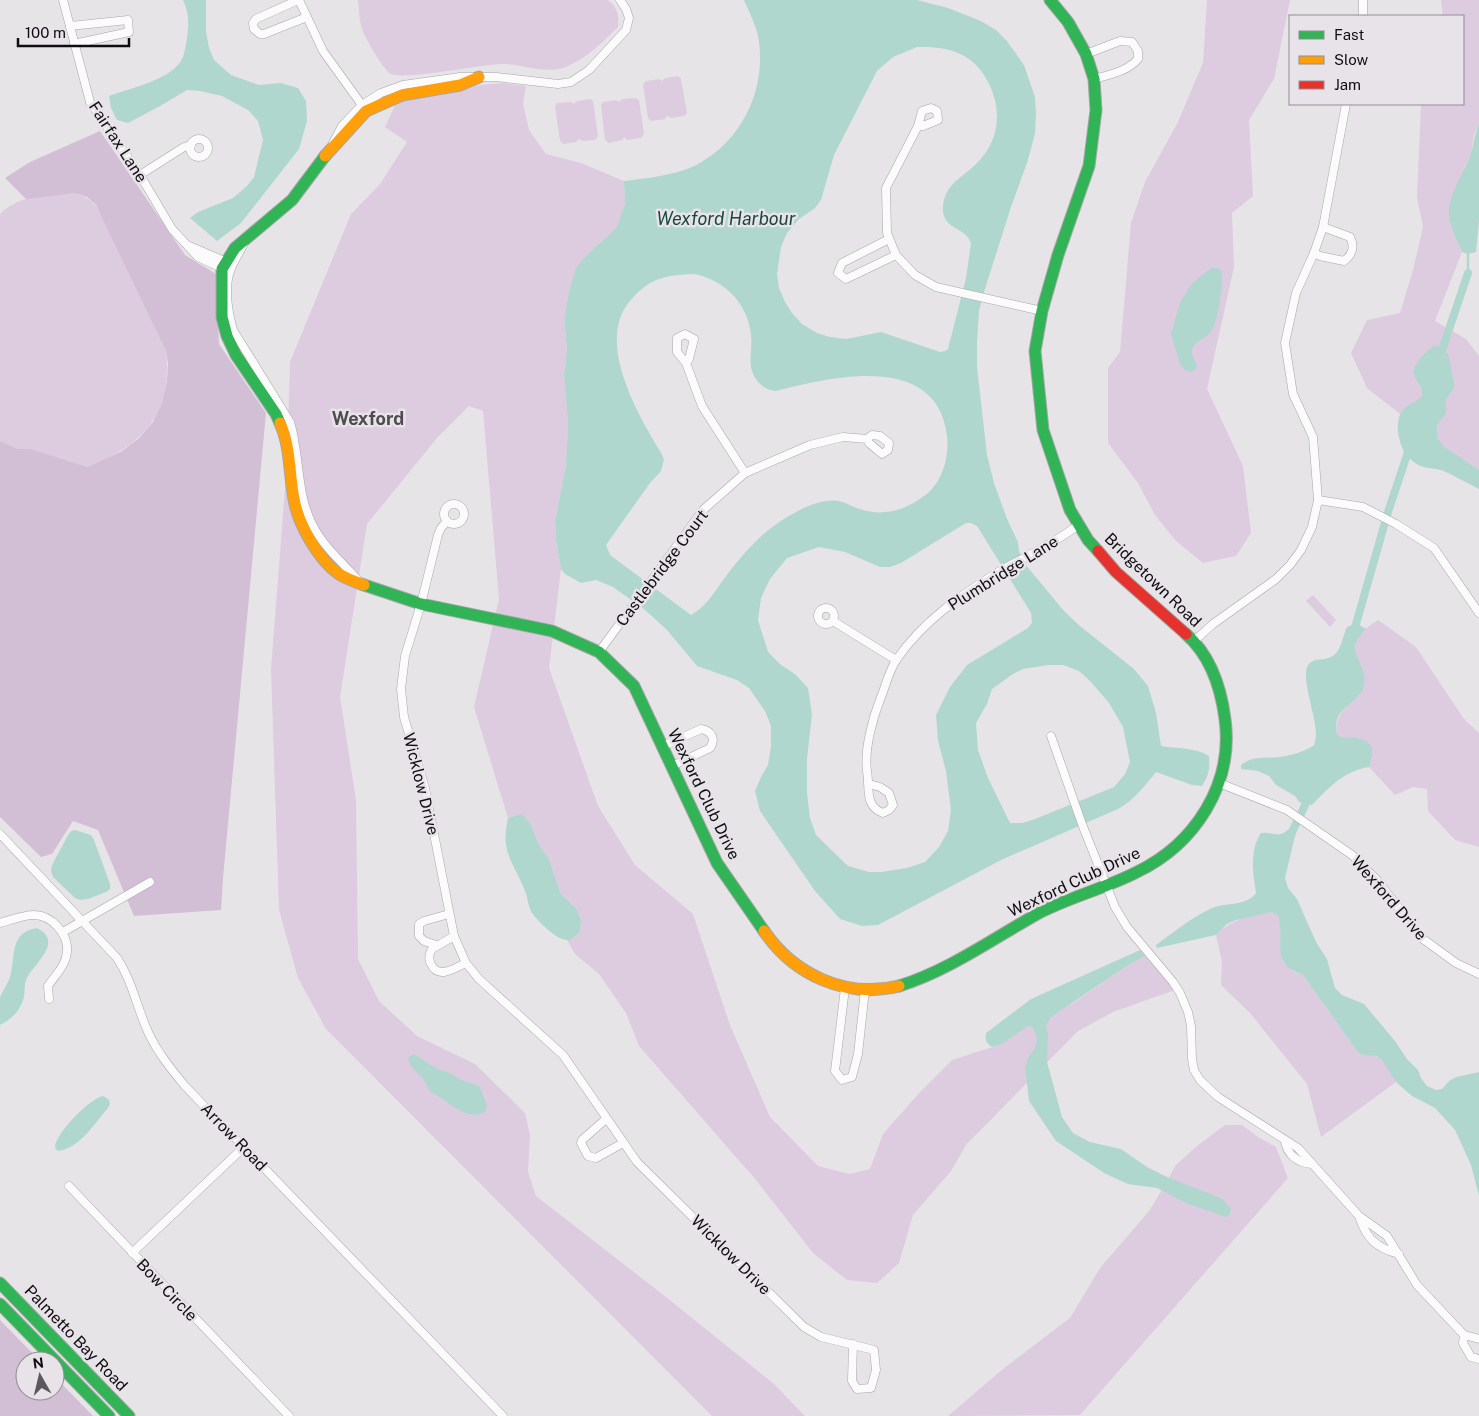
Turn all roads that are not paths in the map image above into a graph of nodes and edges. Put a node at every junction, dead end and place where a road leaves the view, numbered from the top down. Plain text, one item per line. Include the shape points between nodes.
1 (64, 0) edge
2 (298, 0) edge
3 (620, 0) edge
4 (1050, 0) edge
5 (1363, 0) edge
6 (1363, 15) edge
7 (307, 17) junction
8 (70, 26) junction
9 (74, 44) junction
10 (1086, 54) junction
11 (480, 77) joint
12 (1094, 79) junction
13 (1346, 105) edge
14 (364, 108) junction
15 (918, 126) dead end
16 (191, 145) dead end
17 (140, 176) junction
18 (1323, 227) junction
19 (889, 239) junction
20 (1314, 254) junction
21 (896, 255) junction
22 (228, 267) junction
23 (1042, 311) junction
24 (686, 362) dead end
25 (867, 439) dead end
26 (745, 473) junction
27 (1318, 500) junction
28 (447, 521) dead end
29 (1078, 525) junction
30 (421, 604) junction
31 (1479, 613) edge
32 (833, 621) dead end
33 (1194, 641) junction
34 (599, 652) junction
35 (896, 660) junction
36 (1052, 736) dead end
37 (663, 746) junction
38 (672, 766) junction
39 (1219, 783) junction
40 (869, 784) dead end
41 (0, 834) edge
42 (150, 882) dead end
43 (1107, 885) junction
44 (449, 914) junction
45 (82, 921) junction
46 (0, 923) edge
47 (63, 932) junction
48 (454, 936) junction
49 (436, 945) junction
50 (466, 963) junction
51 (1479, 974) edge
52 (845, 988) junction
53 (865, 990) junction
54 (49, 999) dead end
55 (606, 1119) junction
56 (623, 1143) junction
57 (243, 1148) junction
58 (69, 1186) dead end
59 (1359, 1216) junction
60 (132, 1253) junction
61 (1398, 1254) junction
62 (0, 1282) edge
63 (0, 1304) edge
64 (1464, 1335) junction
65 (1479, 1339) edge
66 (853, 1344) junction
67 (1479, 1359) edge
68 (109, 1416) edge
69 (129, 1416) edge
70 (289, 1416) edge
71 (502, 1416) edge

1 - 8 street, Fairfax Lane
2 - 7 street
2 - 7 street via 260,16 253,23 254,29 264,34
3 - 11 street via 629,18 626,30 583,75 571,82 558,84
4 - 10 main road, Bridgetown Road via 1068,22
5 - 6 street
7 - 14 street via 322,51
8 - 9 street, Fairfax Lane
8 - 9 street via 128,20 129,32
9 - 17 street, Fairfax Lane via 90,102
10 - 12 main road, Bridgetown Road
10 - 12 street via 1120,40 1132,42 1138,51 1138,59 1127,68
11 - 14 main road via 460,85 402,95
12 - 23 main road, Bridgetown Road via 1096,110 1089,166
13 - 18 street
14 - 22 main road via 292,200 235,248
15 - 19 street via 886,188
16 - 17 street
17 - 22 street, Fairfax Lane via 172,229 186,245
18 - 20 street
18 - 20 street via 1350,236 1354,248 1344,261
19 - 21 street
19 - 21 street via 842,264 838,273 846,279
20 - 27 street via 1296,293 1286,343 1293,394 1313,437
21 - 23 street via 915,275 936,287
22 - 30 main road, Wexford Club Drive via 222,317 227,336 236,355 276,407 286,438 294,501 303,526 324,561 339,574
23 - 29 main road, Bridgetown Road via 1036,351 1043,430
24 - 26 street via 702,406
25 - 26 street, Castlebridge Court via 843,438 810,444
26 - 34 street, Castlebridge Court via 703,510
27 - 31 street via 1363,507 1434,548
27 - 33 street via 1312,527 1290,565
28 - 30 street, Wicklow Drive via 438,535
29 - 33 main road, Bridgetown Road via 1116,572
29 - 35 street, Plumbridge Lane via 953,602 922,628
30 - 34 main road, Wexford Club Drive via 552,630
30 - 44 street, Wicklow Drive via 405,656 401,689 404,717 425,788
32 - 35 street
33 - 39 main road, Bridgetown Road via 1218,685 1223,706 1225,750
34 - 37 main road, Wexford Club Drive via 634,686
35 - 40 street, Plumbridge Lane via 874,715 866,763
36 - 43 street
37 - 38 main road, Wexford Club Drive
37 - 38 street via 701,729 711,733 713,744 710,748
38 - 52 main road, Wexford Club Drive via 717,863 774,946 805,972
39 - 43 main road, Wexford Club Drive via 1198,823 1182,842 1138,872
39 - 51 street, Wexford Drive via 1287,810 1352,855 1377,880 1423,939 1456,963
41 - 45 street, Arrow Road
42 - 45 street
43 - 53 main road, Wexford Club Drive via 1042,912 922,979 896,988
43 - 59 street via 1127,927 1180,993 1191,1026 1194,1070 1200,1080 1218,1097 1298,1148
44 - 48 street, Wicklow Drive
44 - 49 street via 420,924 419,936
45 - 47 street
45 - 57 street, Arrow Road via 126,972 148,1032 162,1057
46 - 47 street via 37,915
47 - 54 street via 67,952 59,972 48,986
48 - 49 street
48 - 50 street, Wicklow Drive
49 - 50 street via 429,956 438,972 449,972
50 - 55 street, Wicklow Drive via 479,979 563,1055
52 - 53 main road, Wexford Club Drive
52 - 53 street via 835,1071 842,1080 852,1078
55 - 56 street, Wicklow Drive
55 - 56 street via 582,1140 588,1156 596,1158
56 - 66 street, Wicklow Drive via 637,1162 804,1327 821,1337
57 - 60 street, Bow Circle
57 - 71 street, Arrow Road
58 - 60 street
59 - 61 street via 1387,1236
59 - 61 street via 1369,1239
60 - 70 street, Bow Circle
61 - 64 street via 1417,1284
62 - 69 main road, Palmetto Bay Road
63 - 68 main road, Palmetto Bay Road
64 - 65 street
64 - 67 street via 1463,1343 1471,1357
66 - 66 street, Wicklow Drive via 852,1381 857,1389 871,1388 876,1370 874,1350

